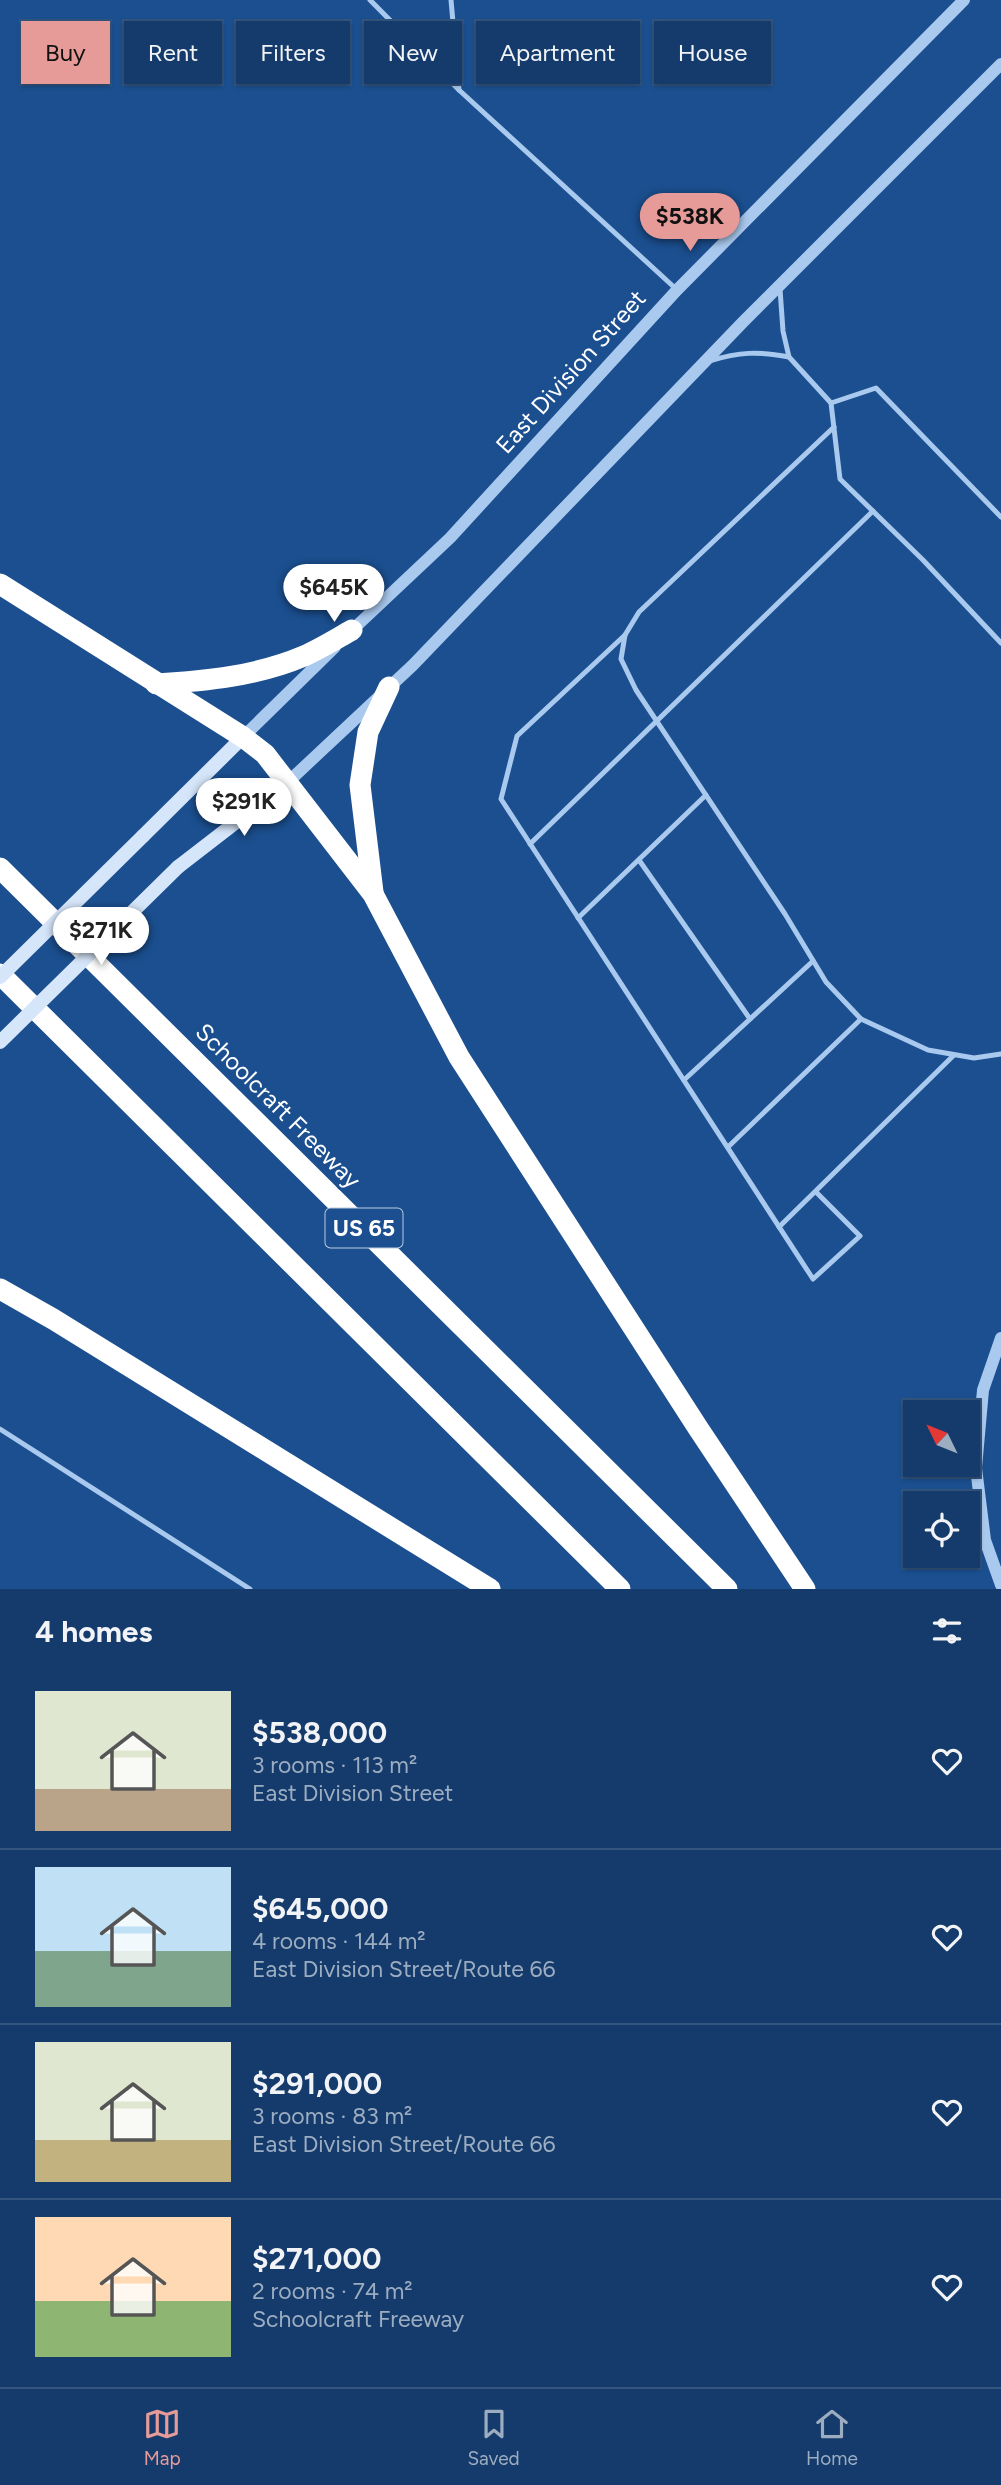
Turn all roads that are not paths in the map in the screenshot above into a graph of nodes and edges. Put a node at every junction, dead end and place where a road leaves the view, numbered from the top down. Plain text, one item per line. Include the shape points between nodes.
1 (370, 0) edge
2 (451, 0) edge
3 (964, 0) edge
4 (1001, 64) edge
5 (459, 90) junction
6 (780, 284) junction
7 (677, 290) junction
8 (789, 357) junction
9 (704, 363) junction
10 (831, 403) junction
11 (834, 427) junction
12 (873, 511) junction
13 (1001, 517) edge
14 (0, 584) edge
15 (352, 630) junction
16 (625, 635) junction
17 (1001, 643) edge
18 (156, 684) junction
19 (388, 688) junction
20 (656, 720) junction
21 (243, 737) junction
22 (288, 782) junction
23 (706, 795) junction
24 (530, 844) junction
25 (639, 860) junction
26 (0, 867) edge
27 (373, 894) junction
28 (578, 918) junction
29 (813, 961) junction
30 (0, 975) edge
31 (750, 1019) junction
32 (861, 1019) junction
33 (0, 1042) edge
34 (1001, 1054) edge
35 (954, 1055) junction
36 (684, 1080) junction
37 (728, 1147) junction
38 (816, 1192) junction
39 (779, 1227) junction
40 (0, 1289) edge
41 (1001, 1338) edge
42 (0, 1429) edge
43 (1001, 1585) edge
44 (250, 1589) edge
45 (490, 1589) edge
46 (620, 1589) edge
47 (727, 1589) edge
48 (806, 1589) edge

1 - 5 lane
2 - 5 lane
3 - 7 street, East Division Street
4 - 6 street
5 - 7 lane
6 - 8 lane
6 - 9 street
7 - 15 street, East Division Street via 450,538
8 - 9 lane via 740,352
8 - 10 lane
9 - 19 street
10 - 11 lane
10 - 13 lane via 876,388
11 - 12 lane via 840,479
11 - 16 lane via 639,612
12 - 17 lane
12 - 20 lane
14 - 18 highway
15 - 18 highway via 303,656 260,670 213,681
15 - 21 street, East Division Street
16 - 20 lane via 621,659
16 - 24 lane via 517,736 501,799
18 - 21 highway
19 - 22 street
19 - 27 highway via 368,732 360,785
20 - 23 lane
20 - 24 lane
21 - 22 highway via 265,754
21 - 30 main road, bridge
22 - 27 highway
22 - 33 main road, bridge via 178,867
23 - 25 lane
23 - 29 lane
24 - 28 lane
25 - 28 lane
25 - 31 lane
26 - 47 highway, Schoolcraft Freeway / US 65
27 - 48 highway via 459,1057
28 - 36 lane
29 - 31 lane
29 - 32 lane
30 - 46 highway, US 65
31 - 36 lane
32 - 35 lane via 928,1050
32 - 37 lane
34 - 35 lane
35 - 38 lane
36 - 37 lane
37 - 39 lane
38 - 39 lane
38 - 39 lane via 860,1236 813,1279
40 - 45 highway
41 - 43 street via 983,1391 975,1468 985,1540
42 - 44 lane

